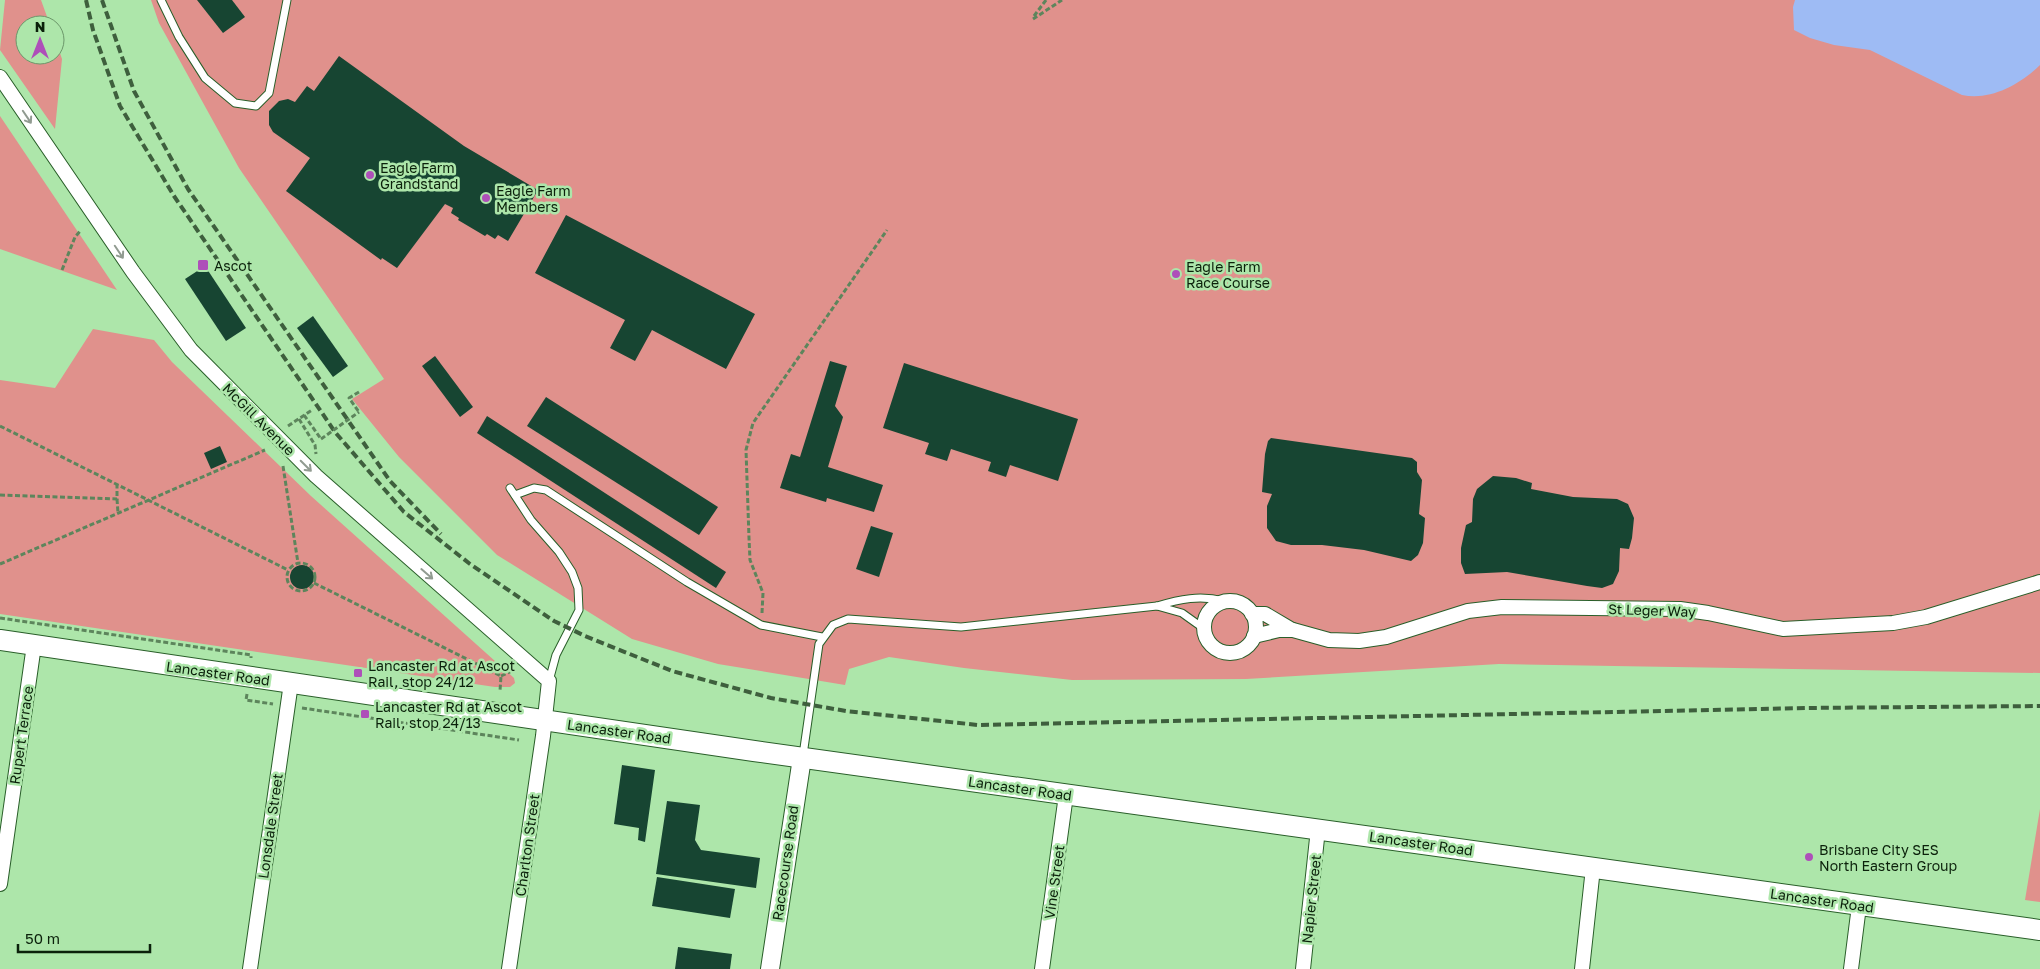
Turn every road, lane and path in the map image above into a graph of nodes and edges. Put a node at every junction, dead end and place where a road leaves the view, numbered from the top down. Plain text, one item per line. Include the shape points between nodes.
1 (161, 0) edge
2 (287, 0) edge
3 (1046, 0) edge
4 (1062, 0) edge
5 (0, 77) edge
6 (81, 230) dead end
7 (887, 230) dead end
8 (62, 270) dead end
9 (359, 392) dead end
10 (312, 410) dead end
11 (304, 415) junction
12 (299, 419) junction
13 (0, 426) edge
14 (282, 431) dead end
15 (265, 450) dead end
16 (317, 460) dead end
17 (284, 466) dead end
18 (117, 485) junction
19 (510, 488) dead end
20 (0, 495) edge
21 (515, 495) junction
22 (117, 499) junction
23 (148, 500) junction
24 (118, 513) junction
25 (298, 563) junction
26 (0, 564) edge
27 (288, 570) junction
28 (2040, 582) edge
29 (314, 583) junction
30 (1224, 601) junction
31 (1157, 606) junction
32 (762, 614) dead end
33 (1252, 614) junction
34 (0, 618) edge
35 (1203, 628) junction
36 (1293, 630) junction
37 (1254, 636) junction
38 (822, 637) junction
39 (0, 640) edge
40 (34, 645) junction
41 (251, 655) dead end
42 (512, 671) dead end
43 (501, 676) junction
44 (548, 681) junction
45 (290, 683) junction
46 (500, 691) dead end
47 (246, 700) dead end
48 (270, 704) dead end
49 (303, 709) dead end
50 (545, 721) junction
51 (519, 740) dead end
52 (802, 758) junction
53 (1066, 795) junction
54 (1318, 829) junction
55 (1593, 868) junction
56 (0, 884) edge
57 (1859, 906) junction
58 (2040, 930) edge
59 (250, 969) edge
60 (509, 969) edge
61 (770, 969) edge
62 (1042, 969) edge
63 (1303, 969) edge
64 (1582, 969) edge
65 (1851, 969) edge

1 - 2 lane via 179,37 205,78 235,103 256,106 269,93
3 - 4 path via 1032,19
5 -> 44 street, McGill Avenue via 133,272 191,350 316,476
6 - 8 path
7 - 32 path via 753,423 746,450 748,538 750,560 763,593
9 - 11 path, bridge via 349,398 359,412 321,439
10 - 11 path
11 - 12 path
12 - 14 path
12 - 16 path via 315,445
13 - 18 path
15 - 23 path
17 - 25 path
18 - 22 path
18 - 23 path
19 - 21 lane
20 - 22 path
21 - 38 lane via 534,488 546,490 687,582 761,625
21 - 44 lane via 563,558 578,588 578,610 556,655
22 - 24 path
23 - 24 path
23 - 27 path
24 - 26 path
25 - 27 path
25 - 29 path via 304,562 312,567 316,576
27 - 29 path via 288,584 296,590 305,591
28 - 36 street, St Leger Way via 1926,617 1893,623 1783,629 1680,609 1502,607 1468,611 1386,637 1359,641 1329,640
29 - 43 path
30 - 31 lane via 1179,599
30 - 33 street via 1240,603
30 - 35 street via 1208,611
31 - 35 lane via 1182,614
31 - 38 lane via 961,627 848,619 833,625
33 - 36 street, St Leger Way via 1265,614
33 - 37 street via 1256,629
34 - 41 path
35 - 37 street via 1210,644 1225,653 1243,650
36 - 37 street, St Leger Way
38 - 52 lane via 816,655
39 - 40 main road, Lancaster Road
40 - 45 main road, Lancaster Road
40 - 56 street, Rupert Terrace
42 - 43 path
43 - 46 path
44 - 50 street
45 - 50 main road, Lancaster Road
45 - 59 street, Lonsdale Street
47 - 48 path
49 - 51 path
50 - 52 main road, Lancaster Road
50 - 60 street, Charlton Street
52 - 53 main road, Lancaster Road
52 - 61 street, Racecourse Road
53 - 54 main road, Lancaster Road
53 - 62 street, Vine Street
54 - 55 main road, Lancaster Road
54 - 63 street, Napier Street
55 - 57 main road, Lancaster Road
55 - 64 street
57 - 58 main road, Lancaster Road
57 - 65 street

